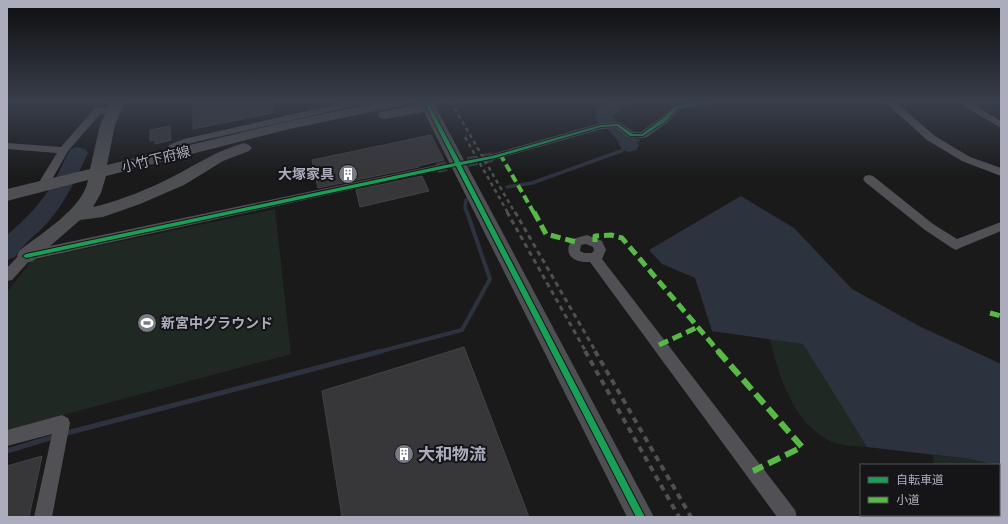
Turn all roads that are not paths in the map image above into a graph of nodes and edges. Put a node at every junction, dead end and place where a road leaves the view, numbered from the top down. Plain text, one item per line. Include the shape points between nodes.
1 (84, 126) edge
2 (108, 126) edge
3 (248, 126) edge
4 (290, 126) edge
5 (329, 126) edge
6 (439, 126) edge
7 (599, 126) edge
8 (620, 126) edge
9 (655, 126) edge
10 (918, 126) edge
11 (7, 146) edge
12 (64, 150) junction
13 (162, 157) junction
14 (493, 157) tunnel mouth
15 (437, 168) tunnel mouth
16 (1001, 172) edge
17 (98, 174) junction
18 (869, 179) dead end
19 (46, 186) junction
20 (7, 195) edge
21 (75, 215) junction
22 (1001, 226) edge
23 (26, 256) junction
24 (594, 258) dead end
25 (7, 275) edge
26 (7, 438) edge
27 (43, 517) edge
28 (641, 517) edge
29 (788, 517) edge

1 - 12 street
2 - 17 street
3 - 13 street via 188,141 175,146
4 - 13 street, 小竹下府線
5 - 21 street via 232,151 153,192 103,211
6 - 28 street
7 - 14 street
8 - 9 street via 632,135 643,135
10 - 16 street via 931,138 966,159
11 - 12 street
12 - 19 street
13 - 17 street, 小竹下府線
15 - 23 street
17 - 19 street, 小竹下府線
17 - 21 street via 92,193
18 - 22 street via 929,227 956,244
19 - 20 street, 小竹下府線
21 - 23 street
23 - 25 street
24 - 29 street
26 - 27 street via 62,423

